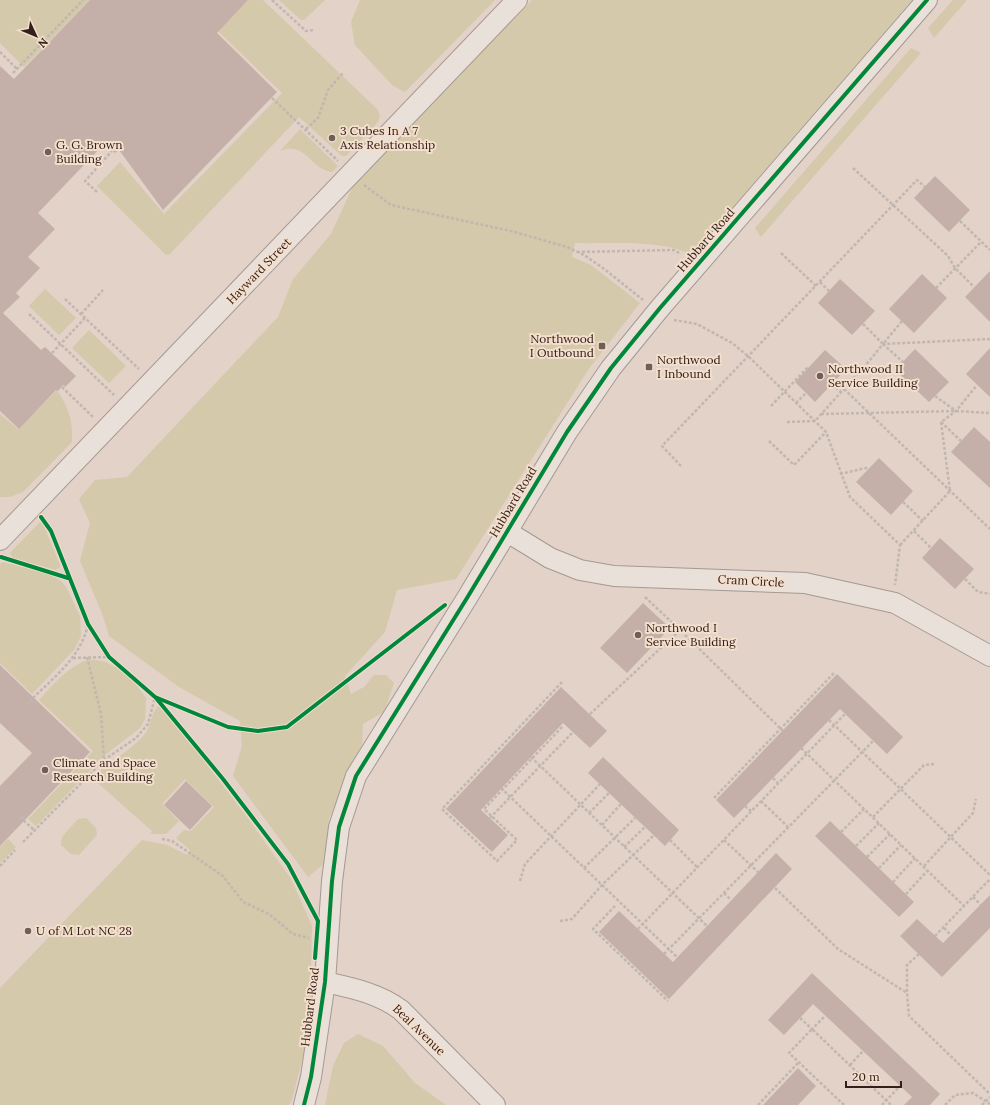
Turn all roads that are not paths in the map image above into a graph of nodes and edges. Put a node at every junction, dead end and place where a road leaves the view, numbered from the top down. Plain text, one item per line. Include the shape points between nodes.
1 (517, 0) edge
2 (927, 0) edge
3 (506, 531) junction
4 (1, 537) edge
5 (990, 656) edge
6 (325, 982) junction
7 (304, 1105) edge
8 (495, 1105) edge

1 - 4 street, Hayward Street
2 - 3 street, Hubbard Road via 611,368 567,432
3 - 5 street, Cram Circle via 550,558 580,570 614,576 805,583 895,604
3 - 6 street, Hubbard Road via 356,776 339,827 331,889
6 - 7 street, Hubbard Road via 311,1077
6 - 8 street, Beal Avenue via 352,988 389,1002 401,1010

